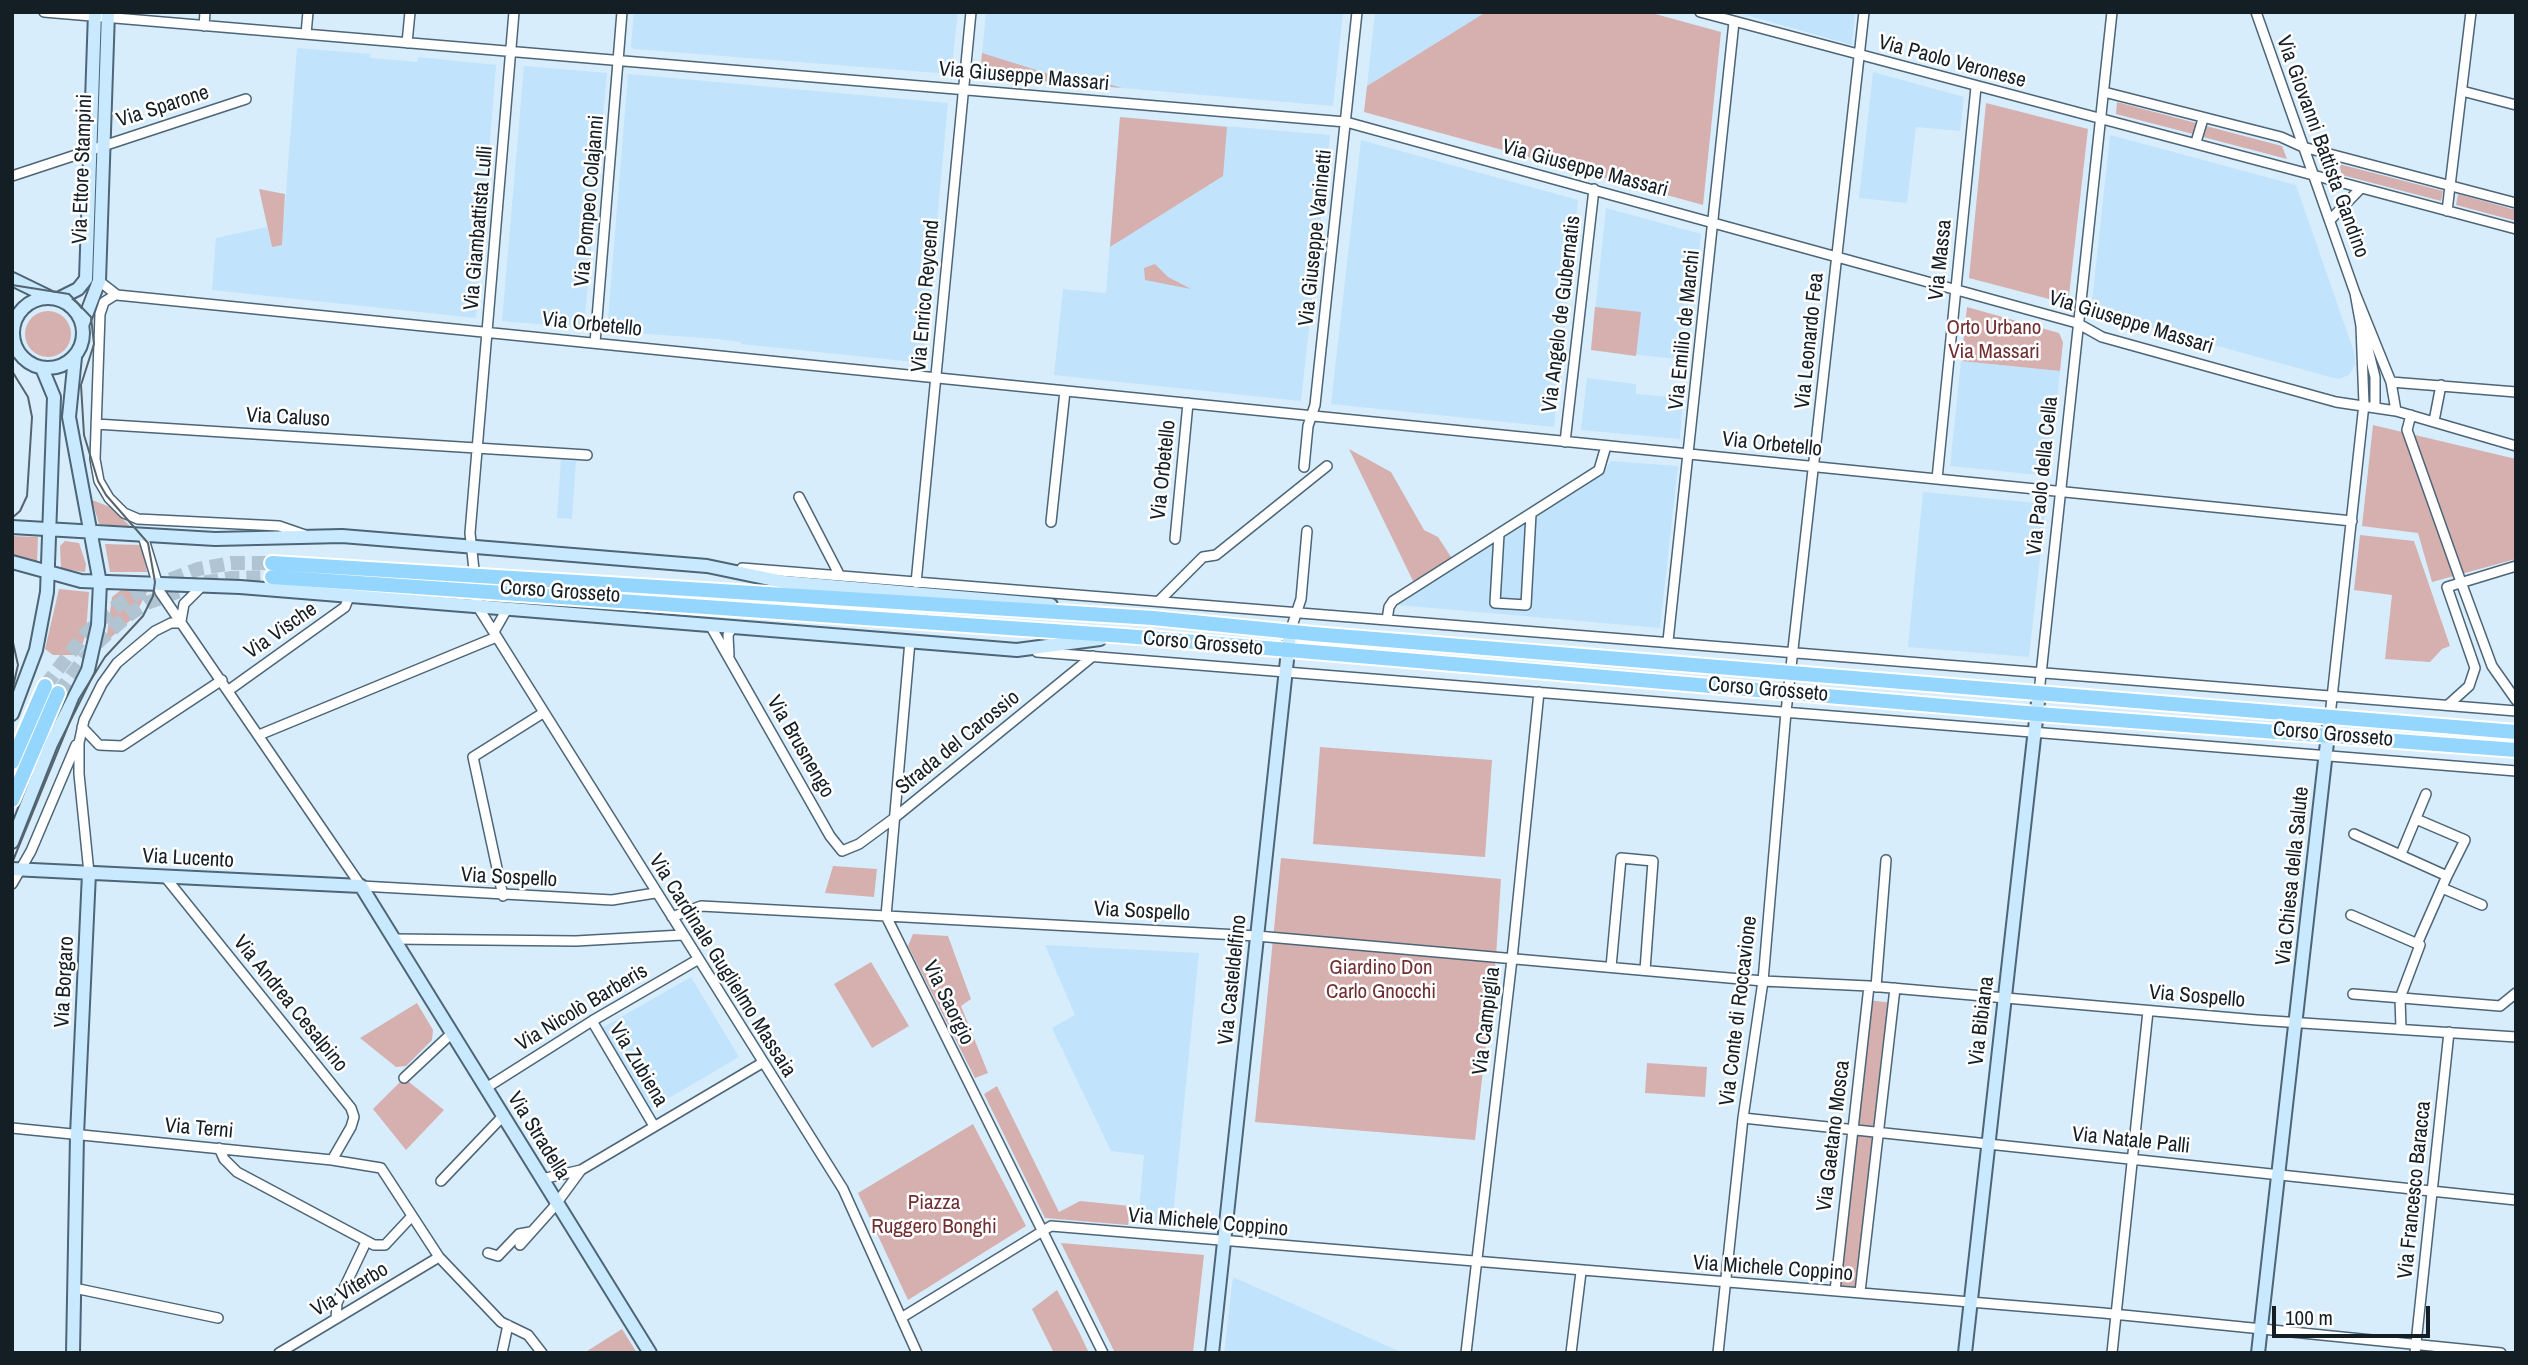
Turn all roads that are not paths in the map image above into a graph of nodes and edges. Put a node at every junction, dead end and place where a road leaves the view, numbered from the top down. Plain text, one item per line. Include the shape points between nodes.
1 (44, 12) edge
2 (205, 12) edge
3 (307, 12) edge
4 (410, 12) edge
5 (514, 12) edge
6 (622, 12) edge
7 (971, 12) edge
8 (1357, 12) edge
9 (1700, 12) edge
10 (1864, 12) edge
11 (2112, 12) edge
12 (2256, 12) edge
13 (2471, 12) edge
14 (101, 15) edge
15 (1734, 22) junction
16 (204, 26) junction
17 (306, 34) junction
18 (407, 43) junction
19 (512, 52) junction
20 (1860, 55) junction
21 (619, 61) junction
22 (1976, 87) junction
23 (964, 90) junction
24 (2462, 90) junction
25 (2104, 92) junction
26 (246, 99) dead end
27 (2516, 105) edge
28 (2203, 119) junction
29 (2101, 120) junction
30 (1346, 122) junction
31 (2196, 142) junction
32 (97, 147) junction
33 (2303, 147) junction
34 (12, 176) edge
35 (2314, 177) junction
36 (2451, 186) junction
37 (2361, 188) junction
38 (1594, 189) junction
39 (2516, 203) edge
40 (2447, 211) junction
41 (2331, 219) junction
42 (1714, 222) junction
43 (2516, 229) edge
44 (1836, 257) junction
45 (12, 279) edge
46 (99, 281) junction
47 (1956, 290) junction
48 (2355, 293) junction
49 (115, 295) junction
50 (54, 298) junction
51 (83, 323) junction
52 (2077, 323) junction
53 (2361, 327) junction
54 (13, 329) edge
55 (488, 333) junction
56 (595, 343) junction
57 (14, 346) edge
58 (75, 357) junction
59 (42, 368) junction
60 (936, 378) junction
61 (2391, 382) junction
62 (2441, 385) junction
63 (1065, 391) junction
64 (2516, 392) edge
65 (1188, 403) junction
66 (2364, 404) junction
67 (2375, 407) junction
68 (2396, 411) junction
69 (2411, 415) junction
70 (1312, 416) junction
71 (2434, 421) junction
72 (96, 424) junction
73 (1565, 442) junction
74 (478, 446) junction
75 (1606, 446) junction
76 (2516, 446) edge
77 (1690, 454) junction
78 (587, 455) dead end
79 (1328, 466) dead end
80 (1304, 467) dead end
81 (1815, 467) junction
82 (1937, 479) junction
83 (2059, 492) junction
84 (799, 497) dead end
85 (1531, 514) junction
86 (1051, 522) dead end
87 (2351, 522) junction
88 (12, 527) edge
89 (50, 529) junction
90 (1307, 531) dead end
91 (90, 532) junction
92 (1500, 534) junction
93 (306, 535) junction
94 (143, 536) junction
95 (1175, 539) dead end
96 (470, 546) junction
97 (12, 562) edge
98 (707, 566) junction
99 (2516, 566) edge
100 (272, 570) tunnel mouth
101 (49, 574) junction
102 (840, 576) junction
103 (156, 582) junction
104 (2461, 582) junction
105 (100, 583) junction
106 (916, 583) junction
107 (475, 584) junction
108 (203, 585) junction
109 (349, 597) junction
110 (1159, 601) junction
111 (478, 607) junction
112 (507, 609) junction
113 (1297, 612) junction
114 (1148, 618) junction
115 (1387, 620) junction
116 (181, 623) junction
117 (710, 625) junction
118 (733, 626) junction
119 (1290, 632) junction
120 (1125, 636) junction
121 (494, 638) junction
122 (910, 641) junction
123 (1668, 641) junction
124 (1289, 649) junction
125 (1017, 650) junction
126 (1793, 652) junction
127 (1093, 656) junction
128 (729, 660) junction
129 (1285, 672) junction
130 (1791, 672) junction
131 (2041, 672) junction
132 (222, 680) junction
133 (229, 690) junction
134 (1539, 692) junction
135 (1789, 692) junction
136 (2039, 693) junction
137 (2332, 695) junction
138 (2516, 700) edge
139 (2448, 705) junction
140 (13, 709) edge
141 (2516, 711) edge
142 (1786, 712) junction
143 (543, 713) junction
144 (2038, 713) junction
145 (2330, 716) junction
146 (81, 732) junction
147 (2036, 732) junction
148 (2516, 732) edge
149 (259, 736) junction
150 (2328, 737) junction
151 (2516, 750) edge
152 (2326, 756) junction
153 (12, 762) edge
154 (2516, 771) edge
155 (2426, 794) dead end
156 (12, 800) edge
157 (893, 819) junction
158 (2416, 819) junction
159 (2354, 834) dead end
160 (12, 842) edge
161 (842, 851) joint
162 (2401, 854) junction
163 (1886, 860) dead end
164 (16, 869) edge
165 (89, 873) junction
166 (2447, 876) junction
167 (166, 878) junction
168 (12, 884) edge
169 (361, 886) junction
170 (2442, 888) junction
171 (656, 893) junction
172 (503, 896) junction
173 (2482, 905) dead end
174 (2351, 915) dead end
175 (886, 916) junction
176 (672, 917) junction
177 (682, 935) junction
178 (1256, 936) junction
179 (393, 939) junction
180 (2417, 944) junction
181 (1512, 959) junction
182 (697, 960) junction
183 (1611, 967) junction
184 (1645, 970) junction
185 (1762, 981) junction
186 (1872, 987) junction
187 (1895, 988) junction
188 (2516, 993) edge
189 (2353, 994) dead end
190 (2004, 998) junction
191 (2400, 998) junction
192 (2148, 1011) junction
193 (592, 1021) junction
194 (2296, 1021) junction
195 (2401, 1028) junction
196 (2449, 1032) junction
197 (452, 1033) junction
198 (2516, 1037) edge
199 (762, 1063) junction
200 (404, 1078) dead end
201 (486, 1088) junction
202 (503, 1116) junction
203 (1743, 1118) junction
204 (654, 1126) junction
205 (12, 1128) edge
206 (1853, 1130) junction
207 (1878, 1133) junction
208 (77, 1135) junction
209 (1987, 1145) junction
210 (219, 1148) junction
211 (2133, 1158) junction
212 (332, 1160) junction
213 (580, 1170) junction
214 (2279, 1174) junction
215 (542, 1179) junction
216 (441, 1181) dead end
217 (2431, 1190) junction
218 (2516, 1200) edge
219 (556, 1203) junction
220 (412, 1216) junction
221 (532, 1231) junction
222 (1043, 1231) junction
223 (366, 1242) junction
224 (1224, 1242) junction
225 (520, 1245) dead end
226 (488, 1253) dead end
227 (439, 1257) junction
228 (1475, 1263) junction
229 (1581, 1272) junction
230 (1726, 1284) junction
231 (74, 1288) junction
232 (1835, 1291) junction
233 (1860, 1292) junction
234 (1970, 1302) junction
235 (2116, 1314) junction
236 (218, 1318) dead end
237 (901, 1318) junction
238 (336, 1319) junction
239 (508, 1325) junction
240 (2261, 1328) junction
241 (292, 1349) edge
242 (2416, 1349) edge
243 (73, 1353) edge
244 (279, 1353) edge
245 (502, 1353) edge
246 (542, 1353) edge
247 (650, 1353) edge
248 (917, 1353) edge
249 (1103, 1353) edge
250 (1212, 1353) edge
251 (1466, 1353) edge
252 (1571, 1353) edge
253 (1718, 1353) edge
254 (1965, 1353) edge
255 (2112, 1353) edge
256 (2258, 1353) edge
257 (2501, 1353) edge

1 - 14 street, Via Giuseppe Massari
2 - 16 street
3 - 17 street
4 - 18 street
5 - 19 street, Via Giambattista Lulli
6 - 21 street
7 - 23 street, Via Enrico Reycend
8 - 30 street, Via Giuseppe Vaninetti
9 - 15 street, Via Paolo Veronese
10 - 20 street, Via Leonardo Fea
11 - 25 street, Via Paolo della Cella
12 - 33 street, Via Giovanni Battista Gandino
13 - 24 street
14 - 16 street, Via Giuseppe Massari
14 - 32 main road, Via Ettore Stampini
15 - 20 street, Via Paolo Veronese
15 - 42 street, Via Emilio de Marchi
16 - 17 street, Via Giuseppe Massari
17 - 18 street, Via Giuseppe Massari
18 - 19 street, Via Giuseppe Massari
19 - 21 street, Via Giuseppe Massari
19 - 55 street, Via Giambattista Lulli
20 - 22 street, Via Paolo Veronese
20 - 44 street, Via Leonardo Fea
21 - 23 street, Via Giuseppe Massari
21 - 56 street, Via Pompeo Colajanni
22 - 29 street, Via Paolo Veronese
22 - 47 street, Via Massa
23 - 30 street, Via Giuseppe Massari
23 - 60 street, Via Enrico Reycend
24 - 27 street
24 - 36 street
25 - 28 street
25 - 29 street, Via Paolo della Cella
26 - 32 street, Via Sparone
28 - 31 street
28 - 33 street via 2281,137
29 - 31 street, Via Paolo Veronese
29 - 52 street, Via Paolo della Cella
30 - 38 street, Via Giuseppe Massari
30 - 70 street, Via Giuseppe Vaninetti
31 - 35 street, Via Paolo Veronese
32 - 34 street, Via Sparone
32 - 46 main road, Via Ettore Stampini
32 - 50 main road, Via Ettore Stampini via 86,279 78,289
33 - 35 street, Via Giovanni Battista Gandino
33 - 36 street
35 - 37 street, Via Paolo Veronese
35 - 41 street, Via Giovanni Battista Gandino
36 - 39 street
36 - 40 street
37 - 40 street, Via Paolo Veronese
37 - 41 street
38 - 42 street, Via Giuseppe Massari
38 - 73 street, Via Angelo de Gubernatis
40 - 43 street, Via Paolo Veronese
41 - 48 street, Via Giovanni Battista Gandino
42 - 44 street, Via Giuseppe Massari
42 - 77 street, Via Emilio de Marchi
44 - 47 street, Via Giuseppe Massari
44 - 81 street, Via Leonardo Fea
45 - 50 main road
46 - 49 street
46 - 51 main road, Via Ettore Stampini
47 - 52 street, Via Giuseppe Massari
47 - 82 street, Via Massa
48 - 53 street, Via Giovanni Battista Gandino
48 - 61 street, Via Giovanni Battista Gandino
49 - 55 street, Via Orbetello
49 - 72 street via 104,302 100,314
50 - 51 main road via 73,307
50 - 54 main road via 24,307
51 - 58 main road via 83,341
52 - 66 street, Via Giuseppe Massari via 2102,337 2336,402
52 - 83 street, Via Paolo della Cella
53 - 66 street, Via Giovanni Battista Gandino
53 - 67 street via 2374,368
54 - 57 main road
55 - 56 street, Via Orbetello
55 - 74 street, Via Giambattista Lulli
56 - 60 street, Via Orbetello
57 - 59 main road via 26,361
58 - 59 main road via 60,367
58 - 91 main road via 69,417
59 - 89 main road via 54,397
60 - 63 street, Via Orbetello
60 - 106 street, Via Enrico Reycend
61 - 62 street
61 - 68 street, Via Giovanni Battista Gandino
62 - 64 street
62 - 71 street
63 - 65 street, Via Orbetello
63 - 86 street
65 - 70 street, Via Orbetello
65 - 95 street, Via Orbetello
66 - 67 street, Via Giuseppe Massari
66 - 87 street, Via Chiesa della Salute
67 - 68 street, Via Giuseppe Massari
68 - 69 street, Via Giuseppe Massari
69 - 71 street, Via Giuseppe Massari
69 - 104 street via 2407,430
70 - 73 street, Via Orbetello
70 - 80 street, Via Giuseppe Vaninetti
71 - 76 street, Via Giuseppe Massari
72 - 74 street, Via Caluso
72 - 93 street, Corso Grosseto via 96,469 109,498 130,516 279,526
73 - 75 street, Via Orbetello
74 - 78 street
74 - 96 street, Via Giambattista Lulli
75 - 77 street, Via Orbetello
75 - 85 street via 1601,468
77 - 81 street, Via Orbetello
77 - 123 street, Via Emilio de Marchi
79 - 110 street via 1216,555 1203,557
81 - 82 street, Via Orbetello
81 - 126 street, Via Leonardo Fea
82 - 83 street, Via Orbetello
83 - 87 street, Via Orbetello
83 - 131 street, Via Paolo della Cella
84 - 102 street
85 - 92 street
85 - 92 street via 1526,605 1495,603
87 - 137 street, Via Chiesa della Salute
88 - 89 main road
89 - 91 main road, Corso Grosseto
89 - 101 main road
90 - 113 street
91 - 94 main road, Corso Grosseto
91 - 105 main road
92 - 115 street via 1391,603
93 - 94 main road, Corso Grosseto via 235,540
93 - 96 main road, Corso Grosseto
94 - 103 street, Via Stradella
96 - 98 main road, Corso Grosseto
96 - 107 street, Via Giambattista Lulli
97 - 101 main road
98 - 102 street, Corso Grosseto
98 - 114 main road, Corso Grosseto via 784,582
99 - 104 street
100 - 107 main road
101 - 105 main road, Corso Grosseto
101 - 140 main road via 36,650
102 - 106 street, Corso Grosseto
103 - 105 main road, Corso Grosseto
103 - 108 main road, Corso Grosseto
103 - 116 street, Via Stradella
104 - 138 street via 2492,666
104 - 139 street via 2447,587 2475,668 2469,686
105 - 160 main road via 98,625 88,670 51,744
106 - 110 street, Corso Grosseto
107 - 111 street, Via Giambattista Lulli
107 - 114 main road, Corso Grosseto
107 - 120 main road, Corso Grosseto
108 - 109 main road, Corso Grosseto
108 - 116 street via 184,604
109 - 111 main road, Corso Grosseto
109 - 133 street, Via Vische via 345,607
110 - 113 street, Corso Grosseto
111 - 112 main road, Corso Grosseto
111 - 121 street, Via Cardinale Guglielmo Massaia
112 - 117 main road, Corso Grosseto
112 - 121 street
113 - 115 street, Corso Grosseto
113 - 119 street, Via Casteldelfino
114 - 119 main road, Corso Grosseto
115 - 123 street, Corso Grosseto
116 - 132 street, Via Stradella
116 - 146 street, Via Borgaro via 171,623 146,638 117,663 102,684
117 - 118 main road, Corso Grosseto
117 - 128 street, Via Brusnengo
118 - 122 main road, Corso Grosseto
118 - 128 street via 728,635
119 - 124 main road, Via Casteldelfino
119 - 130 main road, Corso Grosseto
120 - 124 main road, Corso Grosseto
120 - 125 main road, Corso Grosseto
121 - 143 street, Via Cardinale Guglielmo Massaia
121 - 149 street
122 - 125 main road, Corso Grosseto
122 - 157 street
123 - 126 street, Corso Grosseto
124 - 129 main road, Via Casteldelfino
124 - 135 main road, Corso Grosseto
125 - 127 street, Corso Grosseto
126 - 130 street, Via Leonardo Fea
126 - 131 street, Corso Grosseto
127 - 129 street, Corso Grosseto
127 - 157 street, Strada del Carossio
128 - 161 street, Via Brusnengo
129 - 134 street, Corso Grosseto
129 - 178 main road, Via Casteldelfino
130 - 135 street, Via Conte di Roccavione
130 - 136 main road, Corso Grosseto
131 - 136 street, Via Paolo della Cella
131 - 137 street, Corso Grosseto
132 - 133 street, Via Stradella
132 - 146 street via 122,746 99,745
133 - 149 street, Via Stradella
134 - 142 street, Corso Grosseto
134 - 181 street, Via Campiglia
135 - 142 street, Via Conte di Roccavione
135 - 144 main road, Corso Grosseto
136 - 144 main road, Via Bibiana
136 - 145 main road, Corso Grosseto
137 - 139 street, Corso Grosseto
137 - 145 street, Via Chiesa della Salute
139 - 141 street, Corso Grosseto
142 - 147 street, Corso Grosseto
142 - 185 street, Via Conte di Roccavione
143 - 171 street, Via Cardinale Guglielmo Massaia
143 - 172 street via 473,757
144 - 147 main road, Via Bibiana
144 - 150 main road, Corso Grosseto
145 - 148 main road, Corso Grosseto
145 - 150 main road, Via Chiesa della Salute
146 - 164 street
146 - 165 street, Via Borgaro via 80,792
147 - 152 street, Corso Grosseto
147 - 190 main road, Via Bibiana
149 - 169 street, Via Stradella
150 - 151 main road, Corso Grosseto
150 - 152 main road, Via Chiesa della Salute
152 - 154 street, Corso Grosseto
152 - 194 main road, Via Chiesa della Salute
153 - 156 main road via 52,690
155 - 158 street
157 - 161 street, Strada del Carossio
157 - 175 street
158 - 162 street
158 - 166 street via 2465,840
159 - 162 street
162 - 166 street
163 - 186 street
164 - 165 main road, Via Lucento
164 - 168 street
165 - 167 main road, Via Lucento
165 - 208 main road, Via Borgaro
166 - 170 street
167 - 169 main road, Via Lucento
167 - 212 street, Via Andrea Cesalpino via 351,1108 354,1117
169 - 172 street, Via Sospello
169 - 179 main road, Via Stradella
170 - 173 street
170 - 180 street
171 - 172 street, Via Sospello via 612,900
171 - 176 street, Via Cardinale Guglielmo Massaia
174 - 180 street
175 - 176 street, Via Sospello via 701,906
175 - 178 street, Via Sospello
175 - 222 street, Via Saorgio
176 - 177 street, Via Cardinale Guglielmo Massaia
177 - 179 street via 576,941
177 - 182 street, Via Cardinale Guglielmo Massaia
178 - 181 street, Via Sospello
178 - 224 main road, Via Casteldelfino
179 - 197 main road, Via Stradella
180 - 191 street
181 - 183 street, Via Sospello
181 - 228 street, Via Campiglia
182 - 193 street, Via Nicolò Barberis
182 - 199 street, Via Cardinale Guglielmo Massaia
183 - 184 street, Via Sospello
183 - 184 street via 1621,858 1653,861
184 - 185 street, Via Sospello
185 - 186 street, Via Sospello
185 - 203 street, Via Conte di Roccavione
186 - 187 street, Via Sospello
186 - 206 street, Via Gaetano Mosca
187 - 190 street, Via Sospello
187 - 207 street, Via Gaetano Mosca
188 - 191 street via 2500,1006
189 - 191 street
190 - 192 street, Via Sospello
190 - 209 main road, Via Bibiana
191 - 195 street
192 - 194 street, Via Sospello
192 - 211 street
193 - 201 street, Via Nicolò Barberis
193 - 204 street, Via Zubiena
194 - 195 street, Via Sospello
194 - 214 main road, Via Chiesa della Salute
195 - 196 street, Via Sospello
196 - 198 street, Via Sospello
196 - 217 street, Via Francesco Baracca
197 - 200 street
197 - 201 main road, Via Stradella
199 - 204 street
199 - 237 street, Via Cardinale Guglielmo Massaia via 843,1189
201 - 202 main road, Via Stradella
202 - 215 main road, Via Stradella
202 - 216 street
203 - 206 street, Via Natale Palli
203 - 230 street, Via Conte di Roccavione
204 - 213 street
205 - 208 street, Via Terni
206 - 207 street, Via Natale Palli
206 - 232 street, Via Gaetano Mosca
207 - 209 street, Via Natale Palli
207 - 233 street, Via Gaetano Mosca
208 - 210 street, Via Terni
208 - 231 main road, Via Borgaro
209 - 211 street, Via Natale Palli
209 - 234 main road, Via Bibiana
210 - 212 street, Via Terni
210 - 223 street via 237,1172
211 - 214 street, Via Natale Palli
211 - 235 street
212 - 220 street, Via Terni via 381,1168
213 - 215 street
213 - 219 street
214 - 217 street, Via Natale Palli
214 - 240 main road, Via Chiesa della Salute
215 - 219 main road, Via Stradella
217 - 218 street, Via Natale Palli
217 - 242 street, Via Francesco Baracca
219 - 221 street
219 - 247 main road, Via Stradella
220 - 223 street via 386,1245
220 - 227 street
221 - 225 street
221 - 226 street via 519,1234 498,1256
222 - 224 street, Via Michele Coppino via 1051,1226
222 - 237 street
222 - 249 street, Via Saorgio
223 - 238 street via 337,1303
224 - 228 street, Via Michele Coppino
224 - 250 main road, Via Casteldelfino
227 - 238 street, Via Viterbo
227 - 239 street
228 - 229 street, Via Michele Coppino
228 - 251 street, Via Campiglia
229 - 230 street, Via Michele Coppino
229 - 252 street
230 - 232 street, Via Michele Coppino
230 - 253 street, Via Conte di Roccavione
231 - 236 street
231 - 243 main road, Via Borgaro
232 - 233 street, Via Michele Coppino
233 - 234 street, Via Michele Coppino
234 - 235 street, Via Michele Coppino
234 - 254 main road, Via Bibiana
235 - 240 street, Via Michele Coppino
235 - 255 street
237 - 248 street, Via Cardinale Guglielmo Massaia
238 - 241 street, Via Viterbo
239 - 245 street
239 - 246 street via 528,1335
240 - 242 street, Via Michele Coppino
240 - 256 main road, Via Chiesa della Salute
241 - 244 street, Via Viterbo
242 - 257 street, Via Michele Coppino

